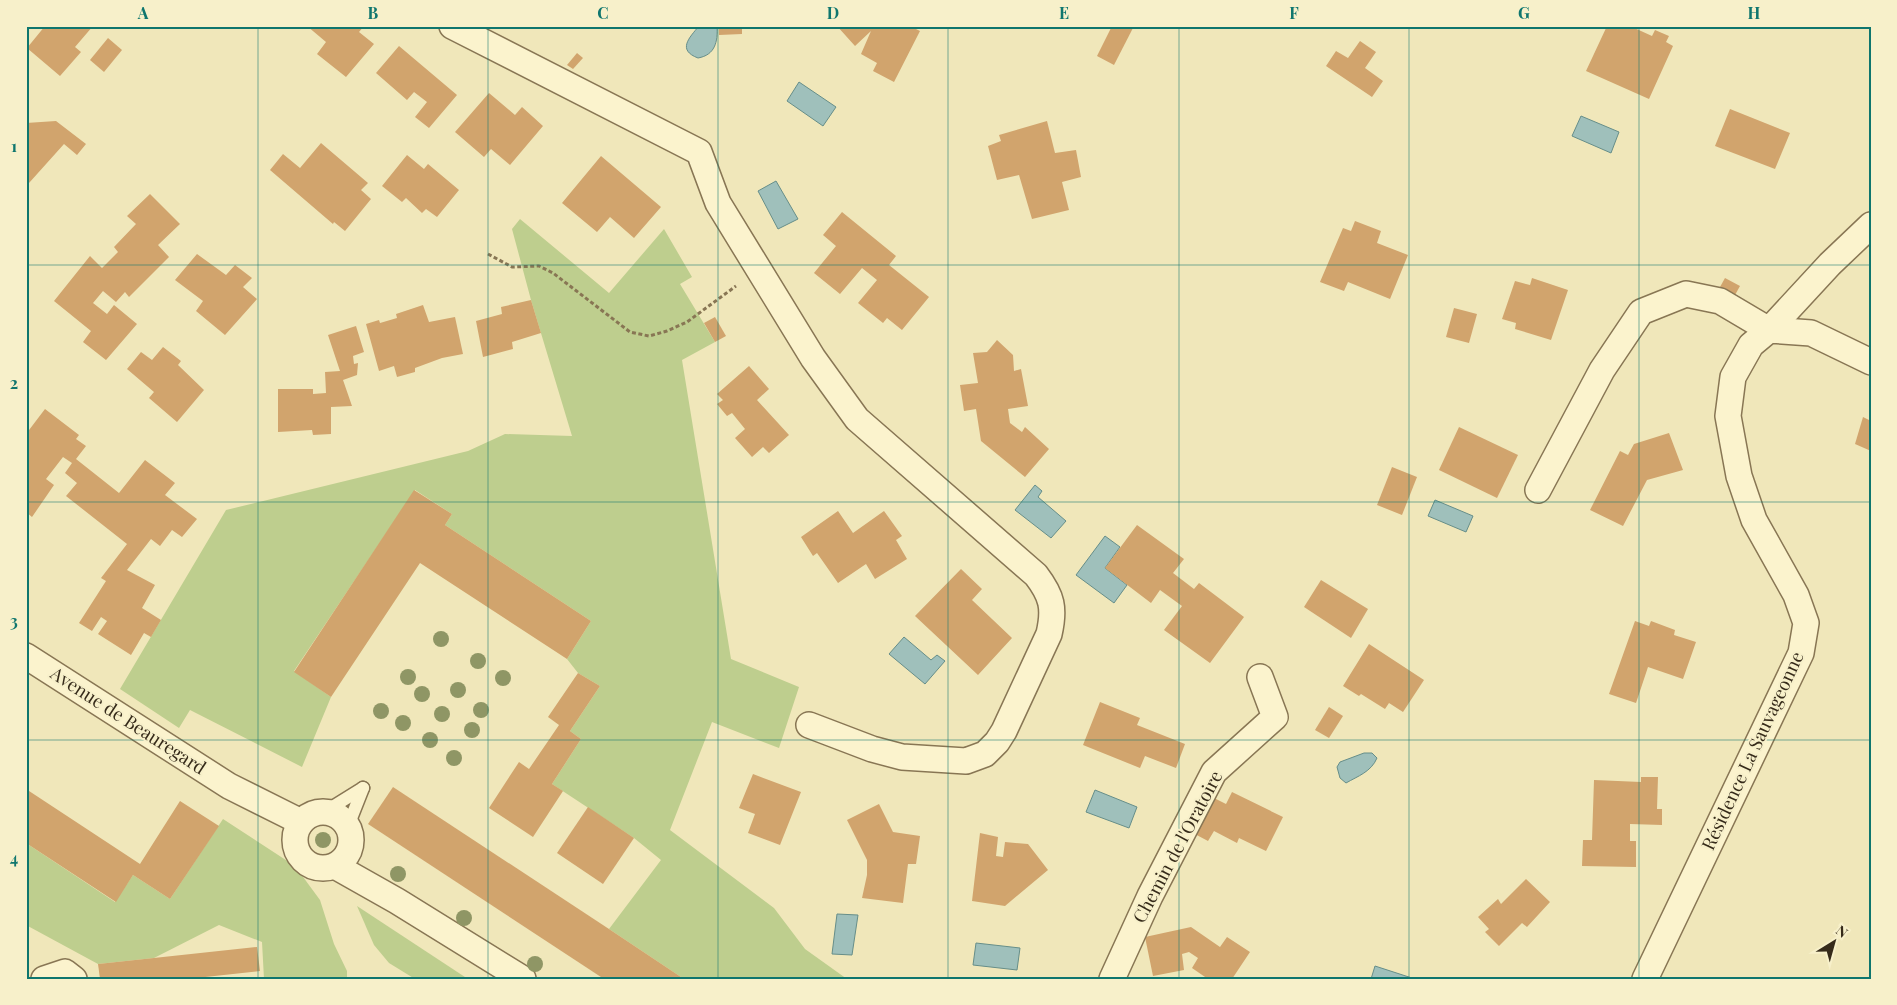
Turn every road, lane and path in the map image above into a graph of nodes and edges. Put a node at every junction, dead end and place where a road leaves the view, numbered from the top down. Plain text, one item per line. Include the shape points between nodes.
1 (452, 26) edge
2 (1871, 225) edge
3 (488, 254) dead end
4 (759, 270) junction
5 (1769, 330) junction
6 (1871, 362) edge
7 (1538, 490) dead end
8 (26, 656) edge
9 (1260, 678) dead end
10 (809, 725) dead end
11 (229, 786) junction
12 (326, 811) junction
13 (301, 822) junction
14 (345, 847) junction
15 (296, 849) junction
16 (497, 969) edge
17 (44, 979) edge
18 (74, 979) edge
19 (523, 979) edge
20 (1112, 979) edge
21 (1645, 979) edge

1 - 4 street via 699,152 718,203
2 - 5 street, Résidence La Sauvageonne
3 - 4 path via 512,267 539,266 553,273 630,332 650,336 687,322
4 - 10 street via 813,358 857,419 1036,575 1047,589 1052,604 1049,634 1004,731 985,754 966,761 902,757
5 - 6 street via 1811,333
5 - 7 street via 1720,301 1686,294 1641,312 1602,370
5 - 21 street, Résidence La Sauvageonne via 1751,345 1732,377 1728,416 1739,476 1754,520 1796,595 1806,623 1801,653
8 - 11 street, Avenue de Beauregard
9 - 20 street, Chemin de l'Oratoire via 1275,717 1214,772 1150,896
11 - 13 street, Avenue de Beauregard
11 - 15 street, Avenue de Beauregard
12 - 13 street via 316,812
12 - 14 street via 343,819
12 - 14 lane via 363,788
13 - 15 street via 296,830
14 - 15 street via 316,868 308,864
14 - 16 street via 397,901
16 - 19 street
17 - 18 street via 65,972

